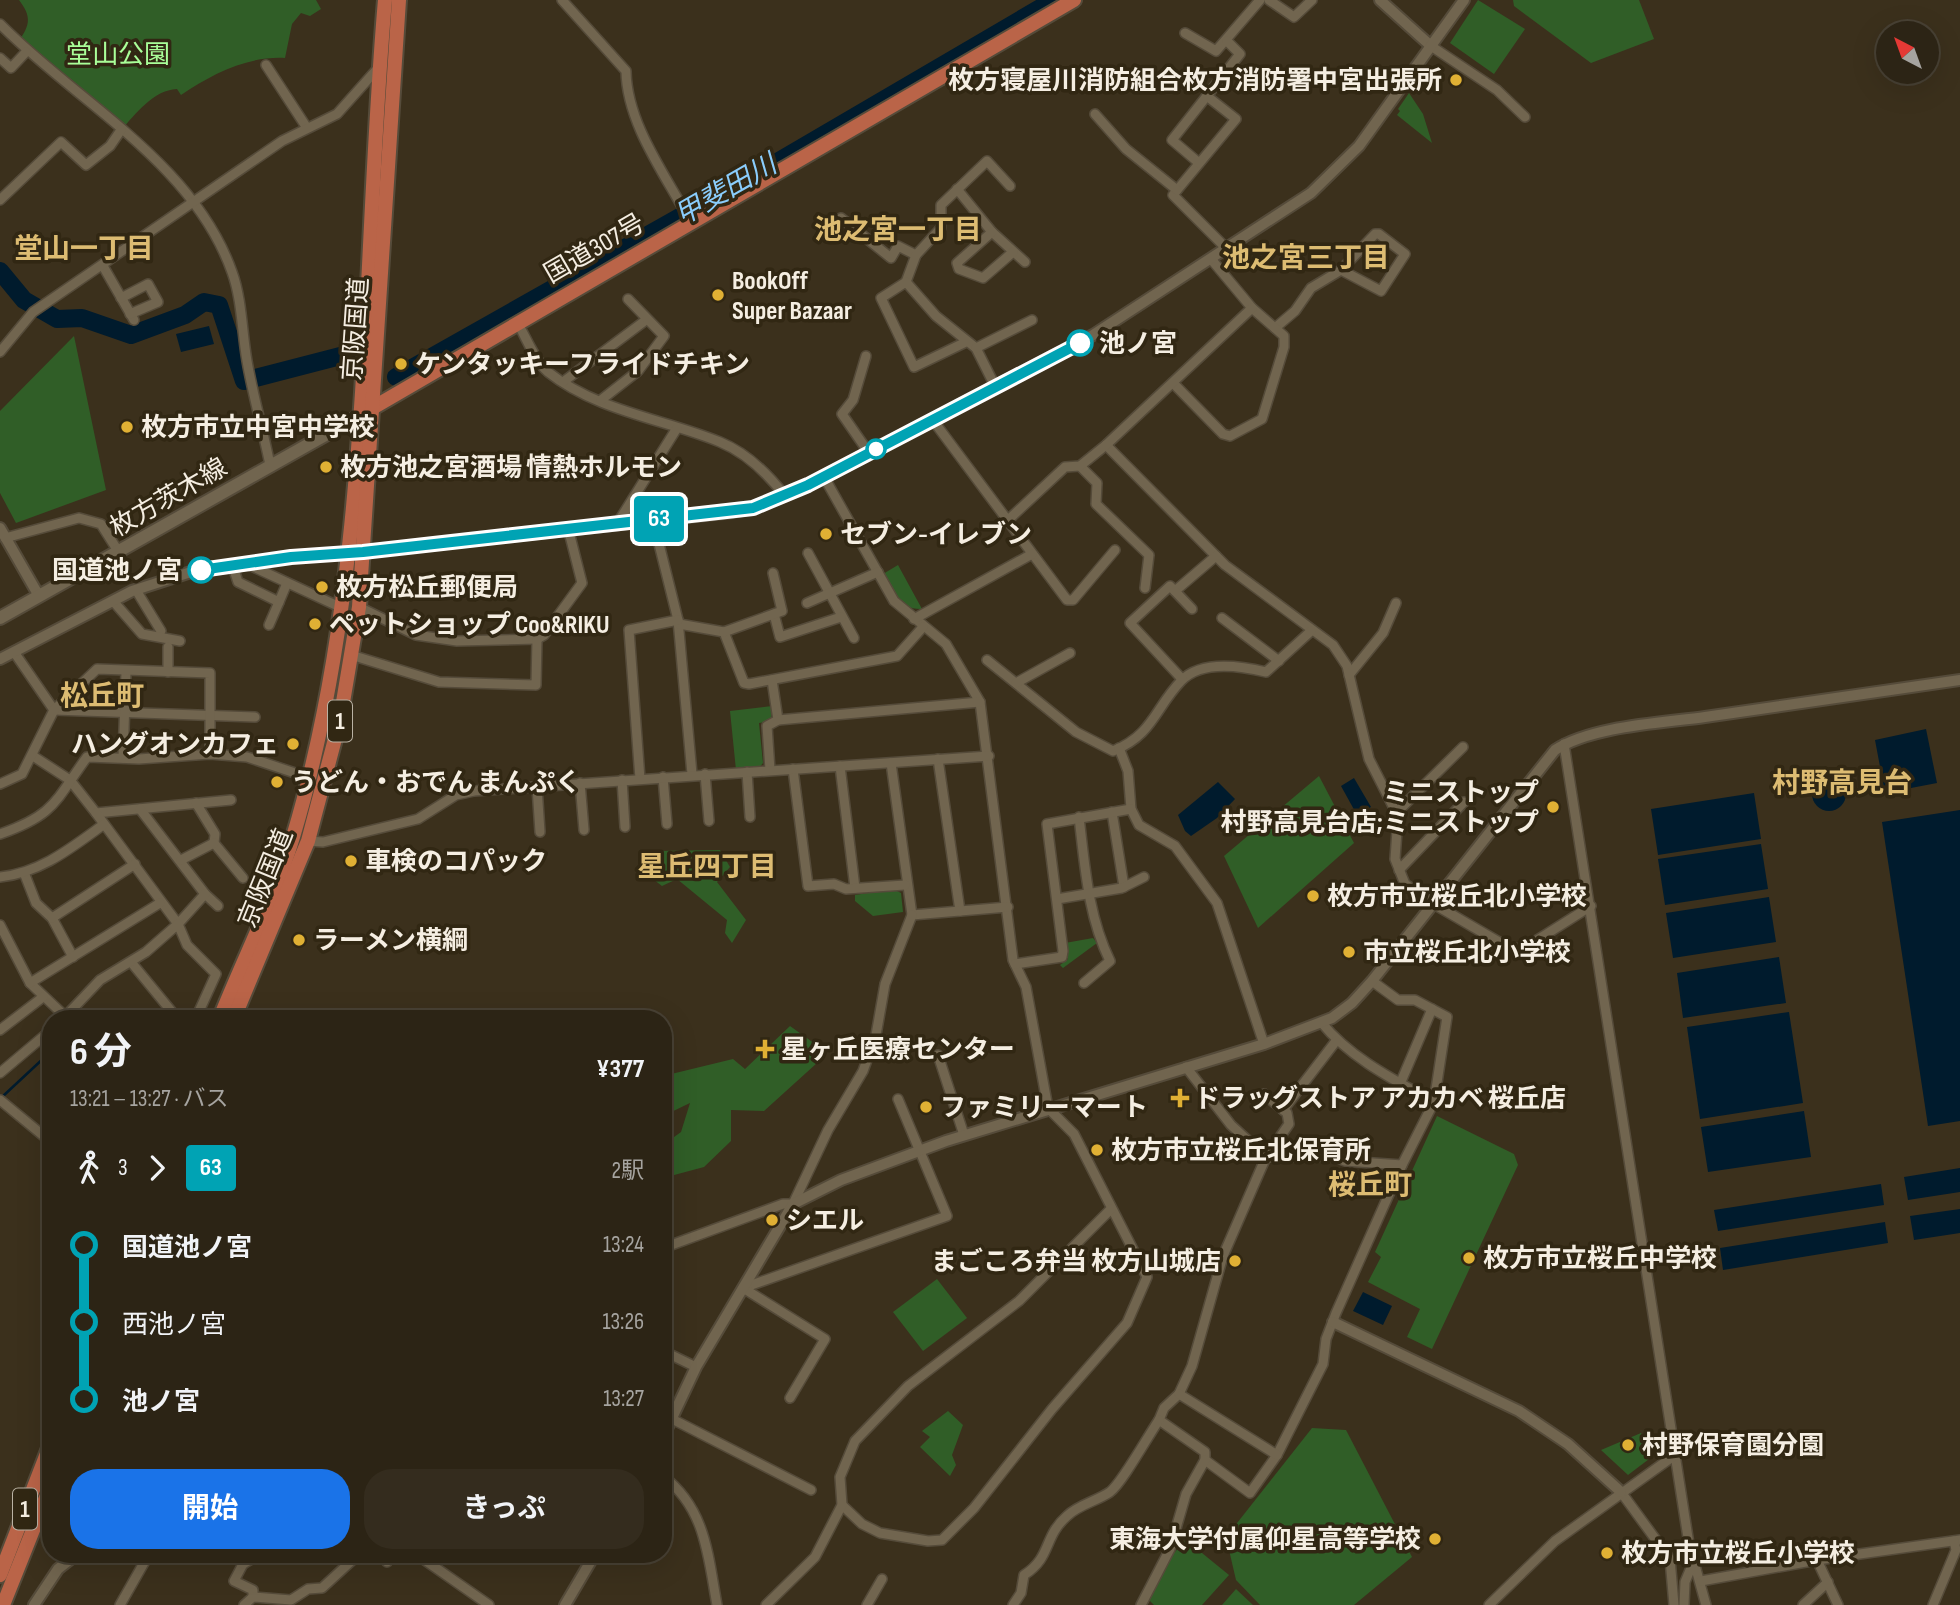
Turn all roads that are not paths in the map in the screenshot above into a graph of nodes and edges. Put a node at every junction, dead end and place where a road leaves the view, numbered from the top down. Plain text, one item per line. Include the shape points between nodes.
1 (385, 0) edge
2 (400, 0) edge
3 (562, 0) edge
4 (1074, 0) edge
5 (1260, 0) edge
6 (1269, 0) edge
7 (1312, 0) edge
8 (1380, 0) edge
9 (1464, 0) edge
10 (0, 23) edge
11 (1185, 33) dead end
12 (1227, 41) junction
13 (1431, 46) junction
14 (26, 52) junction
15 (0, 58) edge
16 (266, 65) dead end
17 (379, 67) junction
18 (1208, 97) junction
19 (1095, 114) dead end
20 (1525, 117) dead end
21 (307, 128) junction
22 (121, 130) junction
23 (1199, 163) junction
24 (1010, 186) dead end
25 (957, 189) junction
26 (1177, 190) junction
27 (0, 200) edge
28 (193, 204) junction
29 (841, 218) dead end
30 (690, 221) junction
31 (992, 232) junction
32 (1227, 249) junction
33 (1013, 252) junction
34 (916, 255) junction
35 (1211, 259) junction
36 (1025, 262) dead end
37 (103, 266) junction
38 (1341, 270) junction
39 (906, 282) junction
40 (121, 298) junction
41 (628, 299) dead end
42 (1252, 308) junction
43 (646, 320) junction
44 (1032, 320) dead end
45 (517, 322) junction
46 (1275, 328) junction
47 (966, 342) junction
48 (976, 348) junction
49 (0, 352) edge
50 (866, 356) dead end
51 (563, 382) junction
52 (1174, 384) junction
53 (995, 386) junction
54 (601, 400) junction
55 (374, 407) junction
56 (359, 416) junction
57 (932, 419) junction
58 (677, 428) junction
59 (1107, 445) junction
60 (869, 453) junction
61 (270, 465) junction
62 (1080, 466) junction
63 (824, 477) junction
64 (785, 496) junction
65 (653, 520) junction
66 (1007, 521) junction
67 (617, 524) junction
68 (568, 528) junction
69 (3, 533) edge
70 (1115, 550) dead end
71 (118, 551) junction
72 (356, 552) junction
73 (808, 553) dead end
74 (1032, 554) junction
75 (1216, 556) junction
76 (244, 563) junction
77 (232, 564) junction
78 (878, 572) junction
79 (773, 573) dead end
80 (288, 583) junction
81 (1145, 588) dead end
82 (136, 590) junction
83 (1174, 591) junction
84 (829, 594) junction
85 (39, 596) junction
86 (113, 601) junction
87 (279, 602) junction
88 (807, 603) dead end
89 (1396, 603) dead end
90 (359, 607) junction
91 (342, 608) junction
92 (1192, 609) dead end
93 (774, 614) junction
94 (841, 617) junction
95 (0, 618) edge
96 (1222, 618) dead end
97 (914, 619) junction
98 (678, 622) junction
99 (269, 625) dead end
100 (923, 627) junction
101 (161, 631) dead end
102 (1311, 631) junction
103 (724, 632) junction
104 (854, 638) dead end
105 (537, 639) junction
106 (180, 641) dead end
107 (168, 647) dead end
108 (14, 652) junction
109 (1070, 653) dead end
110 (351, 655) junction
111 (0, 659) edge
112 (987, 660) dead end
113 (1279, 661) junction
114 (126, 672) junction
115 (168, 672) junction
116 (1349, 675) junction
117 (1182, 679) junction
118 (772, 680) junction
119 (1960, 680) edge
120 (1016, 683) junction
121 (980, 702) junction
122 (54, 710) junction
123 (123, 713) junction
124 (209, 714) junction
125 (255, 717) dead end
126 (778, 720) junction
127 (1564, 744) junction
128 (1463, 747) dead end
129 (1119, 748) junction
130 (210, 754) junction
131 (33, 756) junction
132 (989, 756) junction
133 (123, 758) junction
134 (938, 759) junction
135 (891, 763) junction
136 (840, 766) junction
137 (793, 769) junction
138 (770, 770) junction
139 (747, 772) junction
140 (692, 774) junction
141 (705, 774) junction
142 (307, 777) junction
143 (663, 777) junction
144 (640, 779) junction
145 (70, 780) junction
146 (622, 780) junction
147 (580, 783) junction
148 (0, 784) edge
149 (537, 787) junction
150 (231, 800) dead end
151 (1464, 802) dead end
152 (196, 803) junction
153 (140, 809) junction
154 (1131, 809) junction
155 (1112, 812) junction
156 (96, 813) junction
157 (1396, 813) junction
158 (750, 817) dead end
159 (1079, 817) junction
160 (709, 821) dead end
161 (667, 824) dead end
162 (103, 825) junction
163 (625, 827) dead end
164 (584, 830) dead end
165 (540, 832) dead end
166 (0, 834) edge
167 (308, 841) junction
168 (214, 843) junction
169 (181, 860) junction
170 (135, 864) junction
171 (1399, 870) junction
172 (25, 875) junction
173 (0, 877) edge
174 (1143, 877) dead end
175 (243, 878) dead end
176 (905, 885) junction
177 (1124, 887) junction
178 (855, 888) junction
179 (205, 894) junction
180 (1088, 894) junction
181 (1057, 900) junction
182 (160, 903) junction
183 (1432, 903) junction
184 (218, 906) dead end
185 (1591, 906) junction
186 (1008, 907) junction
187 (960, 911) junction
188 (912, 915) junction
189 (52, 918) junction
190 (178, 924) junction
191 (0, 925) edge
192 (73, 957) junction
193 (131, 962) junction
194 (1015, 964) junction
195 (1372, 981) junction
196 (30, 983) junction
197 (1084, 983) dead end
198 (43, 996) junction
199 (1433, 1009) junction
200 (58, 1010) edge
201 (73, 1010) edge
202 (170, 1010) edge
203 (200, 1010) edge
204 (223, 1010) edge
205 (237, 1010) edge
206 (1321, 1022) junction
207 (0, 1030) edge
208 (42, 1038) edge
209 (1336, 1041) junction
210 (1264, 1044) junction
211 (938, 1055) dead end
212 (1186, 1067) junction
213 (0, 1073) edge
214 (1400, 1084) junction
215 (1264, 1094) dead end
216 (898, 1099) dead end
217 (2, 1101) edge
218 (1434, 1102) junction
219 (1048, 1108) junction
220 (1283, 1110) junction
221 (0, 1112) edge
222 (42, 1134) edge
223 (964, 1135) junction
224 (920, 1151) junction
225 (1266, 1157) junction
226 (1402, 1165) junction
227 (793, 1204) junction
228 (1111, 1209) junction
229 (672, 1245) edge
230 (743, 1288) junction
231 (1333, 1322) junction
232 (672, 1355) edge
233 (696, 1367) junction
234 (1179, 1394) junction
235 (790, 1398) dead end
236 (672, 1419) joint
237 (1159, 1420) junction
238 (1277, 1455) junction
239 (1675, 1455) junction
240 (1205, 1460) junction
241 (42, 1466) edge
242 (672, 1483) edge
243 (811, 1490) dead end
244 (1621, 1492) junction
245 (842, 1505) junction
246 (42, 1508) edge
247 (1957, 1540) edge
248 (1817, 1560) junction
249 (66, 1563) edge
250 (144, 1563) edge
251 (349, 1563) edge
252 (429, 1563) edge
253 (590, 1563) edge
254 (1693, 1563) junction
255 (243, 1564) edge
256 (0, 1575) edge
257 (882, 1578) dead end
258 (1701, 1581) junction
259 (1828, 1582) junction
260 (253, 1597) junction
261 (275, 1603) edge
262 (293, 1603) edge
263 (3, 1605) edge
264 (34, 1605) edge
265 (120, 1605) edge
266 (244, 1605) edge
267 (489, 1605) edge
268 (565, 1605) edge
269 (717, 1605) edge
270 (766, 1605) edge
271 (867, 1605) edge
272 (1013, 1605) edge
273 (1141, 1605) edge
274 (1489, 1605) edge
275 (1674, 1605) edge
276 (1684, 1605) edge
277 (1706, 1605) edge
278 (1803, 1605) edge
279 (1838, 1605) edge
280 (1933, 1605) edge

1 - 17 highway, 京阪国道 / 1
2 - 55 highway, 京阪国道 / 1
3 - 30 street via 626,71 626,95 635,118
4 - 30 highway, 国道307号
5 - 12 street
6 - 7 street via 1294,17
8 - 13 street
9 - 13 street
10 - 14 street
11 - 12 street via 1216,51
12 - 18 street via 1240,54
13 - 20 street via 1497,90
13 - 32 street via 1339,168 1311,193
14 - 15 street via 11,68
14 - 22 street
16 - 21 street
17 - 21 street via 337,114
17 - 56 highway, 京阪国道 / 1
18 - 23 street via 1172,140
18 - 23 street via 1236,119
19 - 26 street via 1126,149
21 - 28 street
22 - 27 street via 110,146 86,165 61,142
22 - 28 street via 166,169
23 - 26 street
24 - 25 street via 987,161
25 - 31 street
25 - 34 street via 941,205 941,228
26 - 32 street via 1173,195
28 - 37 street
28 - 61 street via 233,275
29 - 34 street via 891,258 898,246
30 - 45 highway, 国道307号
31 - 33 street
31 - 33 street via 957,263 959,269 983,278
32 - 35 street
33 - 36 street
34 - 39 street
35 - 42 street
35 - 53 street via 1093,335
37 - 40 street
37 - 49 street via 33,312
38 - 38 street via 1375,234 1405,254 1381,291
38 - 46 street via 1311,288
39 - 47 street
39 - 47 street via 881,298 914,367
40 - 40 street via 132,317 158,302 148,284
41 - 43 street
42 - 46 street
42 - 52 street
43 - 51 street
43 - 54 street via 664,336 638,371
44 - 48 street
45 - 51 street via 545,370
45 - 55 highway, 国道307号
46 - 52 street via 1284,336 1284,347 1258,423 1230,436 1223,434
47 - 48 street
48 - 53 street
50 - 60 street via 853,400 842,414
51 - 54 street
52 - 59 street
53 - 57 street
54 - 58 street
55 - 56 highway, 国道307号
55 - 72 highway, 京阪国道 / 1
56 - 61 main road, 枚方茨木線
56 - 72 highway, 京阪国道 / 1
57 - 60 street
57 - 66 street
58 - 64 street via 722,442 766,472
58 - 67 street
59 - 62 street
59 - 75 street
60 - 63 street
61 - 71 main road, 枚方茨木線
62 - 66 street via 1065,467
62 - 81 street via 1097,484 1096,504 1149,555
63 - 64 street
63 - 78 street
64 - 65 street via 733,512
65 - 67 street
65 - 98 street
66 - 74 street
67 - 68 street
68 - 72 street
68 - 105 street via 582,583
69 - 71 street via 79,518 101,524
69 - 85 street
70 - 74 street via 1073,600 1067,600
71 - 85 main road, 枚方茨木線
72 - 76 street
72 - 90 highway, 京阪国道 / 1
72 - 91 highway, 京阪国道 / 1
73 - 84 street
74 - 97 street
75 - 83 street
75 - 102 street
76 - 77 street
76 - 80 street
77 - 82 street
77 - 87 street via 238,582
78 - 84 street
78 - 97 street via 894,601
79 - 93 street via 782,611
80 - 87 street
80 - 91 street
82 - 86 street
82 - 101 street
83 - 92 street
83 - 117 street via 1170,586 1130,623
84 - 88 street
84 - 94 street
85 - 95 main road, 枚方茨木線
86 - 106 street via 142,634
86 - 108 street
87 - 99 street
89 - 116 street via 1383,633
90 - 105 street via 416,635 457,641
90 - 110 highway, 京阪国道 / 1
91 - 142 highway, 京阪国道 / 1
93 - 94 street via 780,637
93 - 103 street
94 - 104 street
96 - 113 street
97 - 100 street
98 - 103 street
98 - 140 street
98 - 144 street via 629,630
100 - 118 street via 897,656
100 - 121 street via 946,644
102 - 113 street
102 - 116 street via 1333,645
103 - 118 street via 744,683
105 - 110 street via 536,685 439,682
107 - 115 street
108 - 111 street
108 - 122 street
109 - 120 street
110 - 167 highway, 京阪国道 / 1 via 340,720
112 - 120 street
113 - 117 street via 1266,673 1239,666 1200,670
114 - 115 street
114 - 122 street via 97,668
114 - 123 street
115 - 124 street via 210,673
116 - 157 street via 1369,759
117 - 129 street via 1147,730
118 - 126 street
119 - 127 street via 1673,721 1579,737
120 - 129 street via 1076,732 1113,751
121 - 126 street
121 - 132 street
122 - 123 street
122 - 131 street
123 - 124 street
123 - 133 street
124 - 125 street
124 - 130 street
126 - 138 street via 767,726
127 - 183 street
127 - 185 street
128 - 157 street
129 - 154 street via 1128,771
130 - 133 street
130 - 142 street via 247,757
131 - 145 street
131 - 148 street via 22,774
132 - 134 street
132 - 186 street
133 - 145 street via 87,757
134 - 135 street
134 - 187 street
135 - 136 street
135 - 176 street
136 - 137 street
136 - 178 street
137 - 138 street
137 - 178 street via 808,886
138 - 139 street
139 - 141 street
139 - 158 street
140 - 141 street
140 - 143 street
141 - 160 street
142 - 204 highway, 京阪国道 / 1 via 293,838
143 - 144 street
143 - 161 street
144 - 146 street
145 - 156 street
145 - 166 street via 54,805 32,823
146 - 147 street
146 - 163 street
147 - 149 street
147 - 164 street
149 - 165 street
149 - 167 street via 456,795 418,819 323,842
150 - 152 street
151 - 171 street
152 - 153 street
152 - 168 street via 215,834
153 - 156 street
153 - 169 street
154 - 155 street
154 - 210 street via 1139,825 1175,846 1217,903
155 - 159 street
155 - 177 street
156 - 162 street
157 - 171 street
159 - 180 street
159 - 181 street via 1047,824
162 - 170 street
162 - 172 street
167 - 205 highway, 京阪国道 / 1
168 - 169 street
168 - 175 street
169 - 179 street
170 - 182 street
170 - 189 street
171 - 183 street via 1405,884
172 - 173 street
172 - 189 street via 36,903
174 - 177 street
176 - 178 street
176 - 188 street
177 - 180 street
179 - 184 street
179 - 190 street
180 - 181 street
180 - 197 street via 1098,936 1110,961
181 - 194 street via 1062,957
182 - 190 street
182 - 192 street
183 - 185 street via 1511,948 1527,947
183 - 195 street
185 - 239 street
186 - 187 street
186 - 194 street
187 - 188 street
188 - 227 street via 885,984 876,1035 863,1071
189 - 192 street
190 - 193 street
190 - 203 street via 187,945 216,974
191 - 196 street
192 - 196 street
193 - 201 street via 100,980
193 - 202 street
194 - 219 street via 1026,987
195 - 199 street via 1398,1000 1415,1000
195 - 206 street via 1352,1003
196 - 198 street
198 - 200 street
198 - 207 street
199 - 214 street
199 - 218 street via 1447,1017
206 - 209 street
206 - 210 street
208 - 213 street
209 - 214 street
209 - 220 street
210 - 212 street
211 - 223 street
212 - 219 street
212 - 225 street via 1231,1125
214 - 218 street
215 - 220 street
216 - 224 street
217 - 221 street
217 - 222 street
218 - 226 street
219 - 223 street
219 - 228 street via 1074,1134
220 - 225 street via 1289,1124
223 - 224 street
224 - 227 street via 841,1180
224 - 230 street via 947,1216
225 - 226 street via 1332,1156
225 - 234 street via 1223,1256 1192,1366
226 - 231 street
227 - 229 street
227 - 230 street
228 - 245 street via 1022,1298 908,1386 855,1441 840,1476
228 - 245 street via 1147,1278 1144,1290 1127,1323 974,1508 942,1540 928,1541 880,1533
230 - 233 street
230 - 235 street via 825,1339
231 - 238 street via 1323,1364
231 - 244 street via 1519,1411 1568,1444
232 - 233 street
233 - 236 street
234 - 237 street
234 - 238 street
236 - 243 street
237 - 240 street via 1205,1452
237 - 272 street via 1112,1490 1068,1514 1040,1565 1024,1575
238 - 240 street via 1250,1493
239 - 244 street
239 - 254 street
240 - 273 street via 1186,1494 1170,1549
241 - 256 highway, 1
242 - 269 street via 703,1527
244 - 274 street via 1555,1541
244 - 275 street via 1670,1559
245 - 270 street via 815,1557
246 - 263 highway, 1
247 - 248 street
247 - 280 street
248 - 258 street
248 - 259 street
249 - 264 street
250 - 265 street
251 - 262 street via 323,1588 308,1589
252 - 267 street
253 - 268 street
254 - 258 street
254 - 276 street via 1685,1582
255 - 260 street via 234,1581 253,1590
257 - 271 street
258 - 277 street
259 - 278 street
259 - 279 street
260 - 261 street
260 - 266 street
261 - 262 street

